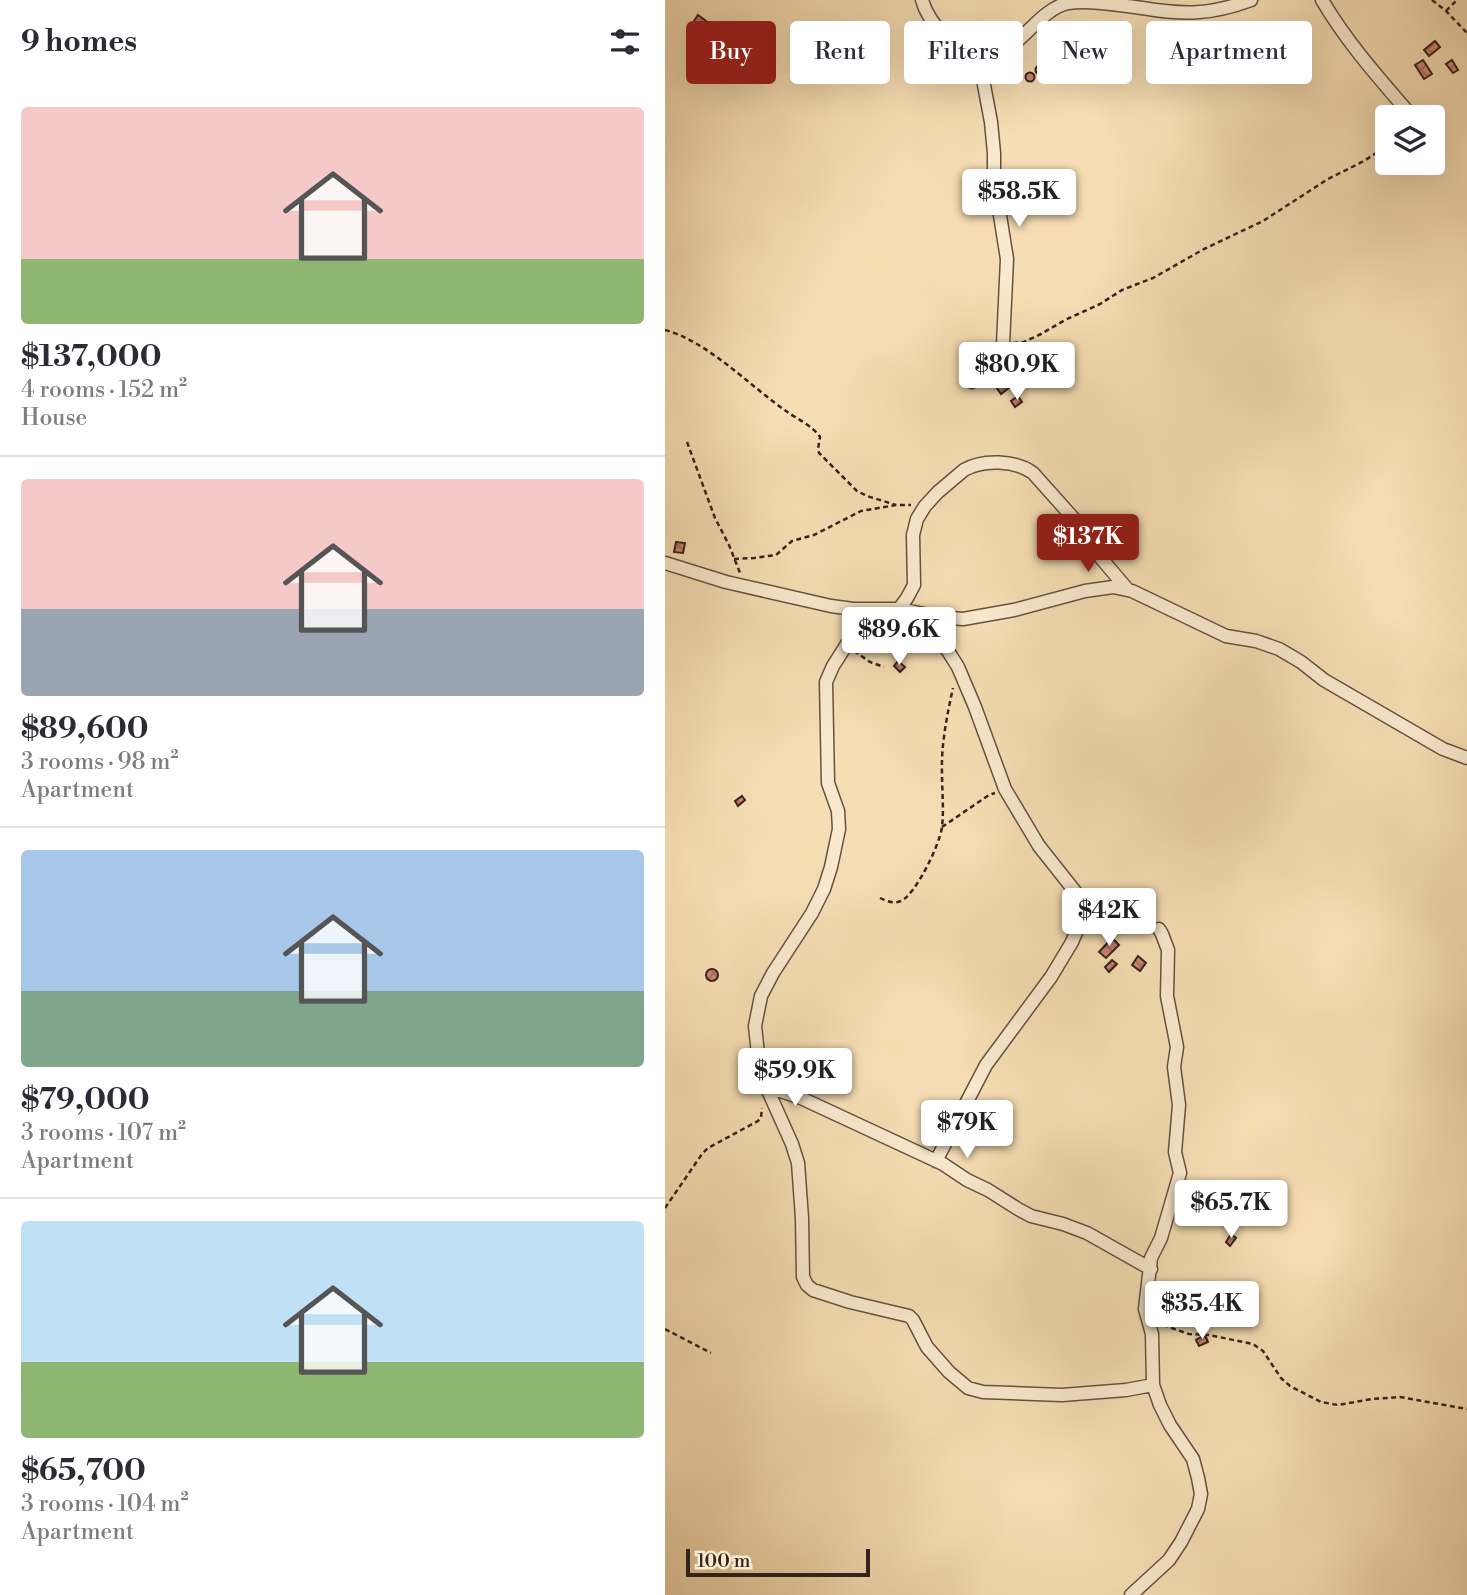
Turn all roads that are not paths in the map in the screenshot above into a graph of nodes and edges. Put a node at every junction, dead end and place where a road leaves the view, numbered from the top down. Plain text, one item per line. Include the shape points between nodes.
1 (922, 0) edge
2 (1251, 0) edge
3 (1322, 0) edge
4 (933, 21) edge
5 (1023, 36) edge
6 (984, 84) edge
7 (1402, 105) edge
8 (972, 382) dead end
9 (665, 562) edge
10 (1128, 590) junction
11 (899, 609) junction
12 (1467, 758) edge
13 (1159, 929) dead end
14 (766, 1086) junction
15 (936, 1161) junction
16 (1151, 1269) junction
17 (1153, 1385) junction
18 (1131, 1595) edge

1 - 4 street
2 - 5 street via 1213,12 1182,13 1101,1 1070,2 1052,9
3 - 7 street
6 - 8 street via 1007,259 1003,344
9 - 11 street via 726,582 831,606
10 - 11 street via 1085,591 963,619
10 - 11 street via 1033,472 1020,465 983,462 964,470 917,519 914,585
10 - 12 street via 1226,636 1279,649 1443,749
11 - 14 street via 847,644 826,682 828,782 839,829 824,888 761,996 755,1026
11 - 15 street via 926,627 958,667 1005,789 1083,908 1072,942 986,1065
13 - 16 street via 1168,950 1167,996 1177,1046 1175,1152 1180,1173
14 - 15 street
14 - 17 street via 798,1163 803,1277 813,1290 909,1317 927,1347 968,1388 1062,1395
15 - 16 street via 1031,1216 1087,1233
16 - 17 street via 1145,1309 1152,1334
17 - 18 street via 1170,1425 1193,1459 1201,1494 1198,1509 1169,1560

